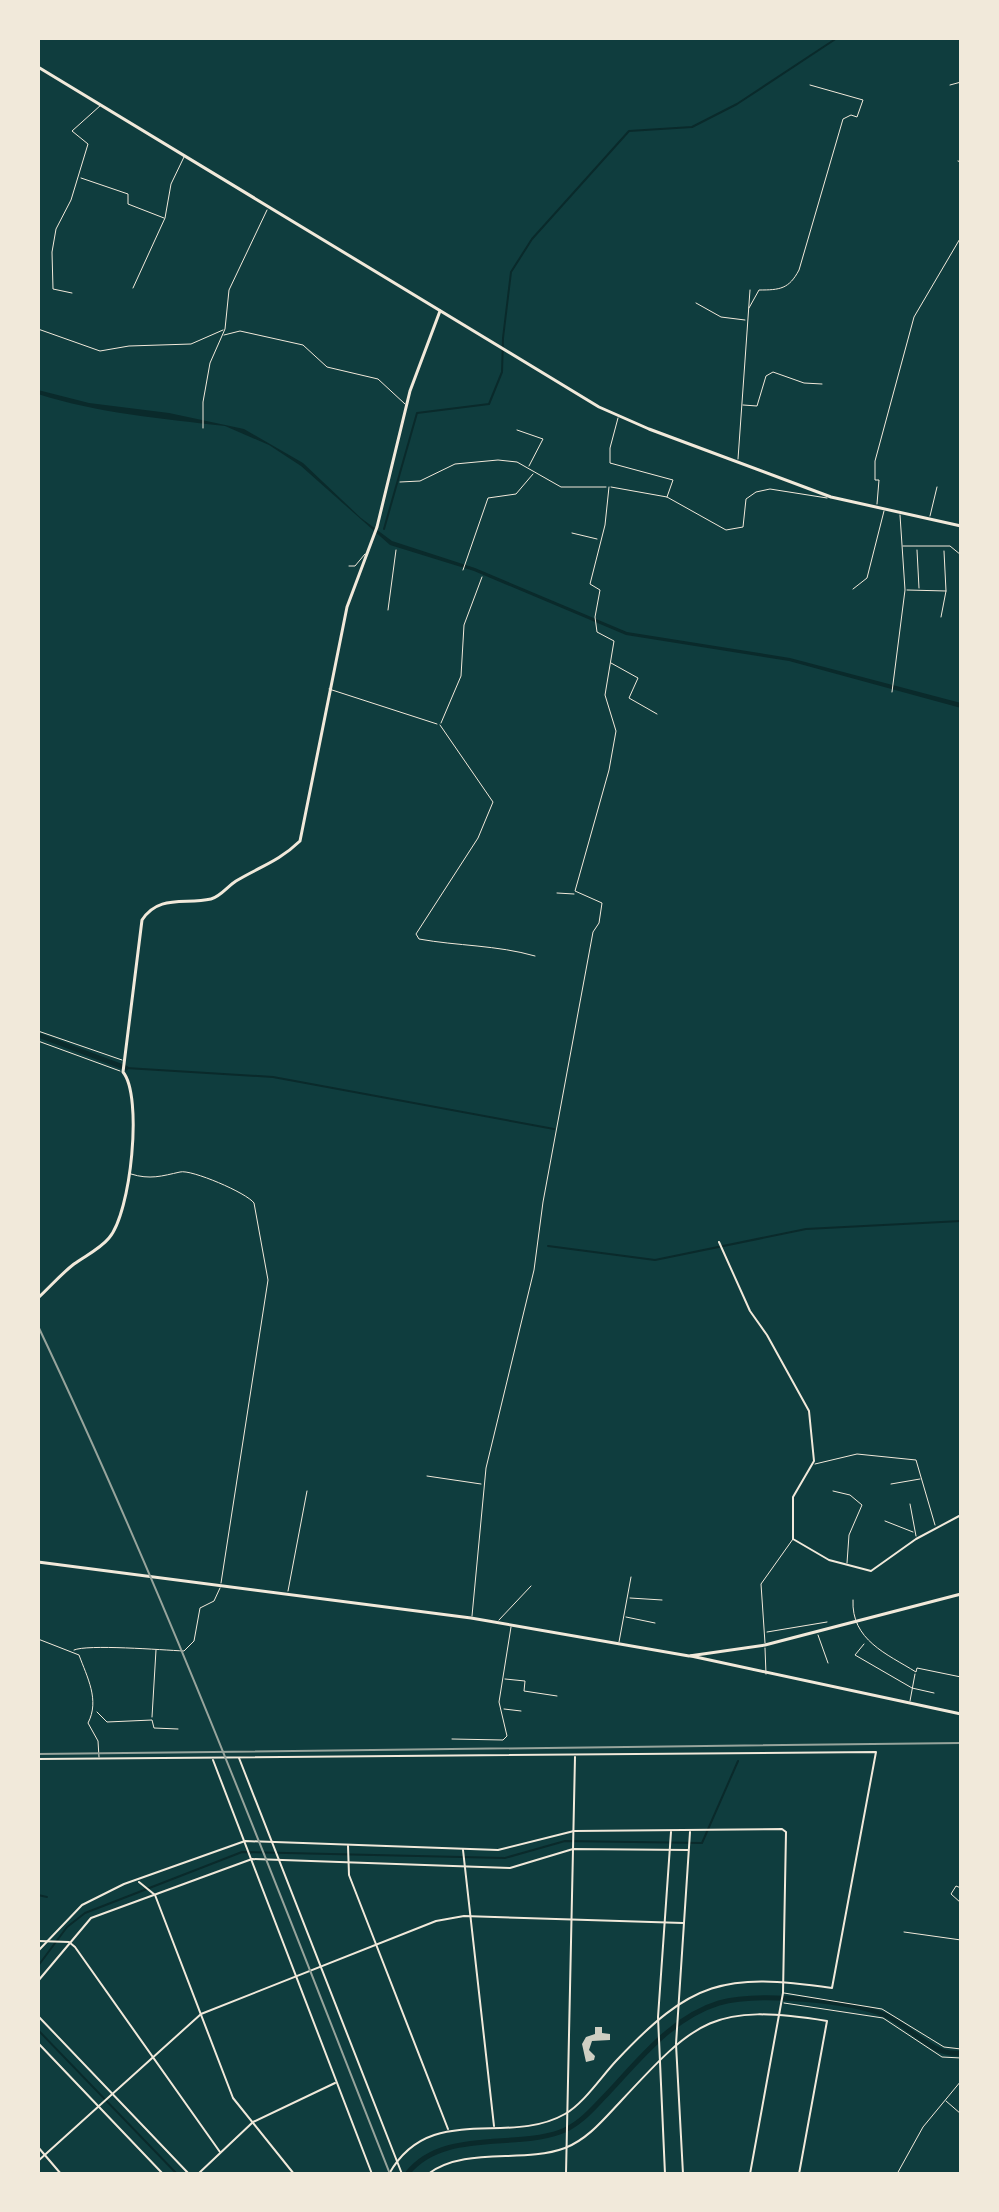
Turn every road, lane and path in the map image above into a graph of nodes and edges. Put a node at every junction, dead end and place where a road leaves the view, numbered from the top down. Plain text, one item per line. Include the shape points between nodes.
1 (38, 67) edge
2 (961, 82) edge
3 (810, 85) dead end
4 (950, 85) dead end
5 (101, 105) junction
6 (184, 157) junction
7 (78, 177) junction
8 (268, 208) junction
9 (165, 218) junction
10 (961, 237) edge
11 (133, 288) dead end
12 (750, 290) dead end
13 (72, 293) dead end
14 (696, 303) dead end
15 (749, 308) junction
16 (440, 311) junction
17 (748, 320) junction
18 (38, 329) edge
19 (225, 329) junction
20 (222, 336) junction
21 (822, 384) dead end
22 (407, 405) junction
23 (741, 405) junction
24 (618, 415) junction
25 (203, 428) dead end
26 (517, 430) dead end
27 (738, 462) junction
28 (528, 468) junction
29 (535, 472) junction
30 (400, 482) dead end
31 (609, 487) junction
32 (937, 487) dead end
33 (667, 497) junction
34 (831, 497) junction
35 (877, 507) junction
36 (885, 509) junction
37 (900, 512) junction
38 (929, 519) junction
39 (961, 526) edge
40 (572, 533) dead end
41 (600, 539) junction
42 (902, 546) junction
43 (368, 550) junction
44 (396, 550) dead end
45 (917, 550) dead end
46 (944, 551) dead end
47 (961, 555) edge
48 (349, 566) dead end
49 (463, 570) dead end
50 (482, 577) dead end
51 (853, 589) dead end
52 (905, 590) junction
53 (919, 591) junction
54 (946, 591) junction
55 (388, 610) dead end
56 (941, 617) dead end
57 (609, 662) junction
58 (329, 689) junction
59 (892, 692) dead end
60 (657, 714) dead end
61 (440, 725) junction
62 (557, 893) dead end
63 (577, 895) junction
64 (535, 956) dead end
65 (38, 1031) edge
66 (38, 1041) edge
67 (124, 1061) junction
68 (123, 1071) junction
69 (131, 1174) junction
70 (719, 1242) dead end
71 (38, 1298) edge
72 (813, 1464) junction
73 (427, 1476) dead end
74 (923, 1479) junction
75 (891, 1484) dead end
76 (483, 1485) junction
77 (307, 1491) dead end
78 (833, 1491) dead end
79 (910, 1504) dead end
80 (961, 1515) edge
81 (885, 1521) dead end
82 (936, 1528) junction
83 (915, 1533) junction
84 (793, 1539) junction
85 (916, 1539) junction
86 (38, 1562) edge
87 (847, 1563) junction
88 (631, 1577) dead end
89 (221, 1585) junction
90 (531, 1586) dead end
91 (288, 1594) junction
92 (961, 1594) edge
93 (627, 1598) junction
94 (662, 1600) dead end
95 (853, 1600) dead end
96 (624, 1616) junction
97 (471, 1618) junction
98 (858, 1621) junction
99 (497, 1622) junction
100 (827, 1622) dead end
101 (655, 1623) dead end
102 (511, 1624) junction
103 (763, 1632) junction
104 (817, 1632) junction
105 (38, 1639) edge
106 (866, 1642) junction
107 (619, 1644) junction
108 (765, 1645) junction
109 (74, 1650) junction
110 (156, 1650) junction
111 (689, 1656) junction
112 (828, 1663) dead end
113 (916, 1672) junction
114 (766, 1674) junction
115 (961, 1677) edge
116 (502, 1679) junction
117 (912, 1688) junction
118 (934, 1693) dead end
119 (557, 1696) dead end
120 (909, 1703) junction
121 (501, 1709) junction
122 (95, 1711) junction
123 (521, 1711) dead end
124 (961, 1714) edge
125 (152, 1720) junction
126 (178, 1729) dead end
127 (452, 1739) dead end
128 (576, 1756) junction
129 (239, 1758) junction
130 (38, 1759) edge
131 (99, 1759) junction
132 (213, 1759) junction
133 (672, 1830) junction
134 (690, 1830) junction
135 (574, 1831) junction
136 (245, 1841) junction
137 (271, 1844) junction
138 (348, 1846) junction
139 (463, 1849) junction
140 (573, 1849) junction
141 (670, 1850) junction
142 (688, 1850) junction
143 (252, 1859) junction
144 (279, 1862) junction
145 (347, 1865) junction
146 (465, 1867) junction
147 (138, 1881) junction
148 (961, 1888) edge
149 (155, 1895) junction
150 (961, 1903) edge
151 (471, 1917) junction
152 (572, 1920) junction
153 (665, 1923) junction
154 (683, 1923) junction
155 (904, 1932) dead end
156 (961, 1940) edge
157 (38, 1941) edge
158 (45, 1942) junction
159 (69, 1942) junction
160 (375, 1945) junction
161 (38, 1951) edge
162 (320, 1966) junction
163 (295, 1975) junction
164 (38, 1981) edge
165 (783, 1981) junction
166 (783, 1993) junction
167 (679, 2002) junction
168 (781, 2002) junction
169 (779, 2013) junction
170 (201, 2014) junction
171 (38, 2016) edge
172 (658, 2017) junction
173 (38, 2043) edge
174 (676, 2044) junction
175 (961, 2049) edge
176 (153, 2058) junction
177 (961, 2058) edge
178 (659, 2060) junction
179 (961, 2081) edge
180 (336, 2082) junction
181 (113, 2095) junction
182 (945, 2099) junction
183 (99, 2108) junction
184 (567, 2113) junction
185 (961, 2114) edge
186 (253, 2122) junction
187 (494, 2127) junction
188 (448, 2130) junction
189 (38, 2147) edge
190 (566, 2147) junction
191 (220, 2152) junction
192 (45, 2156) junction
193 (397, 2159) junction
194 (38, 2161) edge
195 (61, 2174) edge
196 (163, 2174) edge
197 (189, 2174) edge
198 (198, 2174) edge
199 (294, 2174) edge
200 (372, 2174) edge
201 (389, 2174) edge
202 (402, 2174) edge
203 (428, 2174) edge
204 (566, 2174) edge
205 (665, 2174) edge
206 (683, 2174) edge
207 (750, 2174) edge
208 (799, 2174) edge
209 (897, 2174) edge

1 - 5 main road
2 - 4 lane
3 - 15 lane via 863,100 857,117 843,119 792,283 759,290
5 - 6 main road
5 - 7 lane via 72,131 88,144
6 - 8 main road
6 - 9 lane via 171,184
7 - 9 lane via 128,194 128,204
7 - 13 lane via 52,252 53,289
8 - 16 main road
8 - 19 lane via 229,290
9 - 11 lane
10 - 35 lane via 908,336 875,461
12 - 15 lane
14 - 17 lane via 721,317
15 - 17 lane
16 - 22 main road
16 - 24 main road
17 - 23 lane
18 - 19 lane via 100,351 191,344
19 - 20 lane
20 - 22 lane via 240,331 303,345 327,367 378,379
20 - 25 lane via 210,363
21 - 23 lane via 773,372 766,376 754,408
22 - 43 main road
23 - 27 lane
24 - 27 main road
24 - 33 lane via 610,463 673,480
26 - 28 lane via 543,439
27 - 34 main road
28 - 29 lane
28 - 30 lane via 509,461 455,464 420,481
29 - 31 lane via 561,487
29 - 49 lane via 516,494 488,498
31 - 33 lane
31 - 41 lane
32 - 38 lane
33 - 34 lane via 726,530 743,527 746,499 762,489
34 - 35 main road
35 - 36 main road
36 - 37 main road
36 - 51 lane via 867,578
37 - 38 main road
37 - 42 lane
38 - 39 main road
40 - 41 lane
41 - 57 lane via 590,584 600,590 595,628 614,641
42 - 47 lane via 950,546
42 - 52 lane
43 - 48 lane
43 - 58 main road via 349,599
44 - 55 lane
45 - 53 lane
46 - 54 lane
50 - 61 lane via 464,625 461,676
52 - 53 lane
52 - 59 lane
53 - 54 lane
54 - 56 lane
57 - 60 lane via 636,675 629,698
57 - 63 lane via 605,695 616,731
58 - 61 lane
58 - 67 main road via 300,841 279,861 236,881 214,899 165,902 142,920
61 - 64 lane via 493,802 478,838 416,934 450,945
62 - 63 lane
63 - 76 lane via 602,903 599,923 593,932 534,1270
65 - 67 lane
66 - 68 lane
67 - 68 main road
68 - 69 main road via 131,1085
69 - 71 main road via 109,1238
69 - 89 lane via 146,1178 185,1172 254,1203 268,1280
70 - 72 street via 750,1311 807,1404
72 - 74 lane via 857,1454 916,1460
72 - 84 street via 793,1497
73 - 76 lane
74 - 75 lane
74 - 82 lane
76 - 97 lane
77 - 91 lane
78 - 87 lane via 862,1505 849,1535
79 - 83 lane
80 - 82 street
81 - 83 lane
82 - 85 street
83 - 85 lane
84 - 87 street via 829,1560
84 - 103 lane via 762,1579
85 - 87 street via 871,1571
86 - 89 main road
88 - 93 lane
89 - 91 main road
89 - 110 lane via 214,1601 200,1608 194,1641 184,1651
90 - 99 lane
91 - 97 main road
92 - 98 main road
93 - 94 lane
93 - 96 lane
95 - 98 lane
96 - 101 lane
96 - 107 lane
97 - 99 main road
98 - 104 main road
98 - 106 lane
99 - 102 main road
100 - 103 lane
102 - 107 main road
102 - 116 lane
103 - 108 lane
104 - 108 main road
104 - 112 lane
105 - 109 lane
106 - 113 lane
106 - 117 lane via 855,1655
107 - 111 main road
108 - 111 main road
108 - 114 lane
109 - 110 lane via 84,1645
109 - 122 lane
110 - 125 lane
111 - 114 main road
113 - 115 lane via 917,1668
113 - 117 lane
114 - 120 main road
116 - 119 lane via 525,1681 524,1691
116 - 121 lane
117 - 118 lane
117 - 120 lane
120 - 124 main road
121 - 123 lane
121 - 127 lane via 507,1736 503,1740
122 - 125 lane via 107,1722
122 - 131 lane via 88,1723 98,1741
125 - 126 lane via 154,1728
128 - 129 street
128 - 135 street
128 - 165 street via 876,1752 832,1988
129 - 132 street
129 - 137 street
130 - 131 street
131 - 132 street
132 - 136 street
133 - 134 street
133 - 135 street
133 - 141 street
134 - 142 street
134 - 165 street via 786,1832
135 - 139 street via 508,1849
135 - 140 street
136 - 137 street
136 - 143 street
136 - 147 street
137 - 138 street
137 - 144 street
138 - 139 street
138 - 145 street
139 - 146 street
140 - 141 street
140 - 146 street via 510,1868
140 - 152 street
141 - 142 street
141 - 153 street
142 - 154 street
143 - 144 street
143 - 149 street
143 - 163 street
144 - 145 street
144 - 162 street
145 - 146 street
145 - 160 street
146 - 151 street
147 - 149 street
147 - 158 street via 82,1905
148 - 150 lane via 956,1886 951,1894
149 - 159 street via 91,1918
149 - 170 street
151 - 152 street
151 - 160 street via 436,1921
151 - 187 street
152 - 153 street
152 - 184 street
153 - 154 street
153 - 172 street
154 - 167 street
155 - 156 lane
157 - 158 street
158 - 159 street
158 - 161 street
159 - 164 street
159 - 176 street
160 - 162 street
160 - 188 street
162 - 163 street
162 - 193 street
163 - 170 street
163 - 180 street
165 - 166 street
165 - 167 street via 718,1986
166 - 168 street
166 - 175 lane via 882,2009 944,2047
167 - 172 street
167 - 174 street
168 - 169 street
168 - 177 lane via 883,2018 942,2057
169 - 174 street via 728,2016 697,2028
169 - 207 street
169 - 208 street via 827,2021
170 - 176 street
170 - 186 street via 233,2098
171 - 181 street
172 - 178 street
172 - 184 street
173 - 183 street
174 - 178 street
174 - 206 street
176 - 181 street
176 - 191 street
178 - 190 street via 596,2127
178 - 205 street
179 - 182 lane
180 - 186 street
180 - 200 street
181 - 183 street
181 - 197 street
182 - 185 lane
182 - 209 lane
183 - 192 street
183 - 196 street
184 - 187 street
184 - 190 street
186 - 191 street
186 - 199 street
187 - 188 street
188 - 193 street via 419,2141
189 - 192 street
190 - 203 street via 538,2155 447,2163
190 - 204 street
191 - 198 street
192 - 194 street
192 - 195 street
193 - 201 street
193 - 202 street

